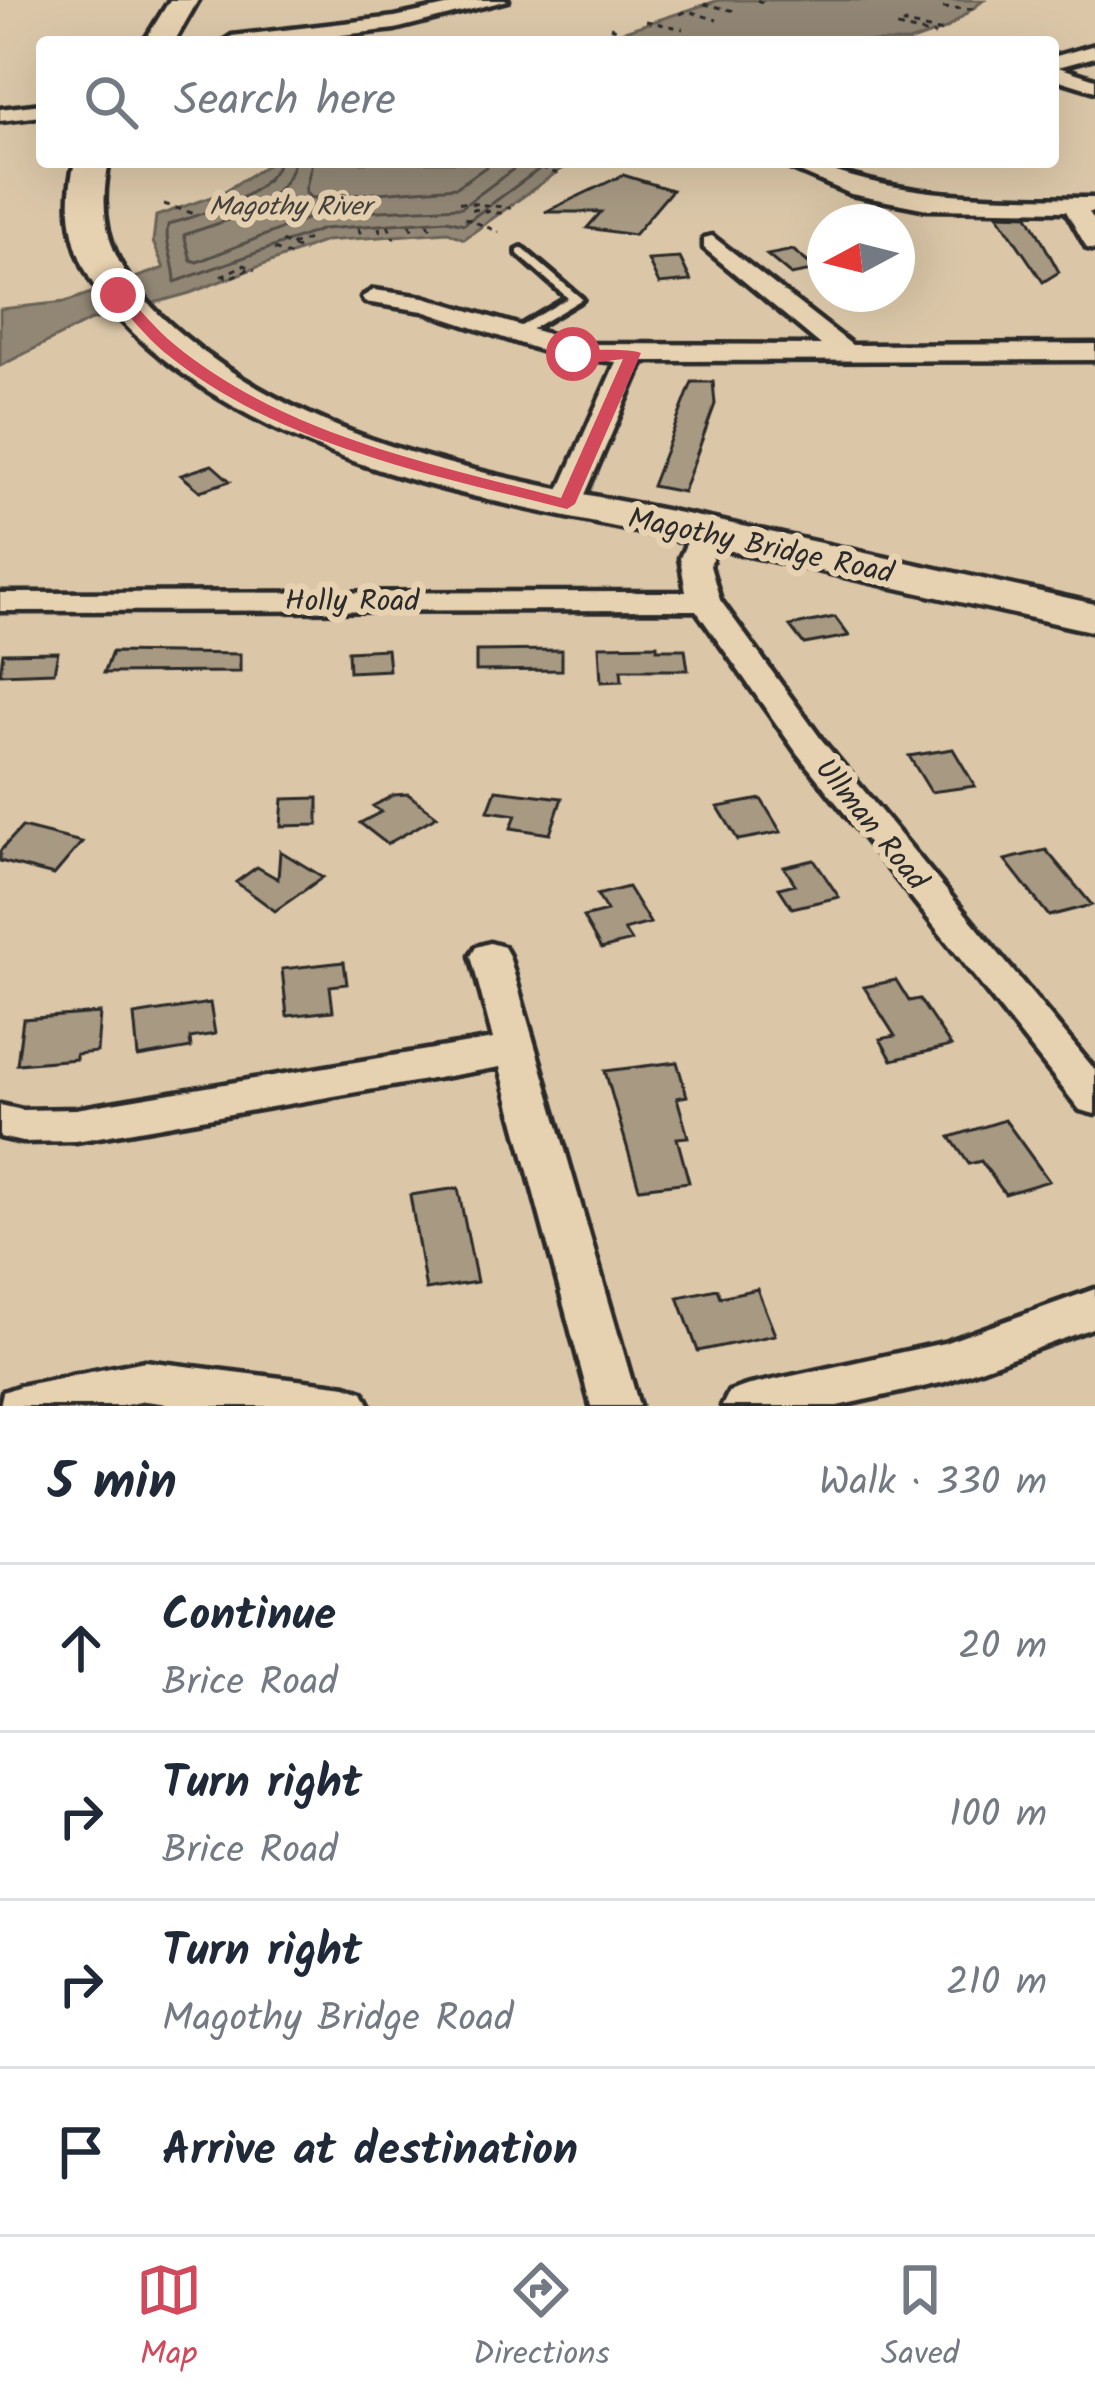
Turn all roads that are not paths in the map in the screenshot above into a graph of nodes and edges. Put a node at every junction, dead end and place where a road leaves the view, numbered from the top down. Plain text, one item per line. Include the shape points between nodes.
1 (184, 0) edge
2 (500, 0) edge
3 (163, 36) edge
4 (283, 36) edge
5 (1095, 51) edge
6 (1064, 61) edge
7 (1059, 75) edge
8 (1095, 85) edge
9 (36, 111) edge
10 (0, 115) edge
11 (90, 168) edge
12 (805, 168) edge
13 (1084, 205) edge
14 (712, 243) dead end
15 (1095, 243) edge
16 (521, 252) dead end
17 (374, 297) dead end
18 (515, 335) junction
19 (1095, 352) edge
20 (633, 353) junction
21 (848, 354) junction
22 (567, 504) junction
23 (704, 532) junction
24 (705, 601) junction
25 (0, 602) edge
26 (1095, 618) edge
27 (490, 956) dead end
28 (514, 1050) junction
29 (1095, 1099) edge
30 (0, 1121) edge
31 (1095, 1308) edge
32 (20, 1406) edge
33 (346, 1406) edge
34 (615, 1406) edge
35 (746, 1406) edge

1 - 3 main road
2 - 4 street
5 - 6 street
7 - 8 street
9 - 10 street
11 - 22 main road, Magothy Bridge Road via 87,236 107,281 169,349 312,430
12 - 13 street via 927,202
13 - 15 street
14 - 21 street
16 - 18 lane via 576,299
17 - 18 street via 428,305
18 - 20 street via 599,358
19 - 21 street
20 - 21 street
20 - 22 street
22 - 23 main road, Magothy Bridge Road
23 - 24 street, Ullman Road via 693,553
23 - 26 main road, Magothy Bridge Road
24 - 25 street, Holly Road
24 - 29 street, Ullman Road via 809,746
27 - 28 street
28 - 30 street via 76,1125
28 - 34 street
31 - 35 street via 945,1362
32 - 33 street via 145,1381

